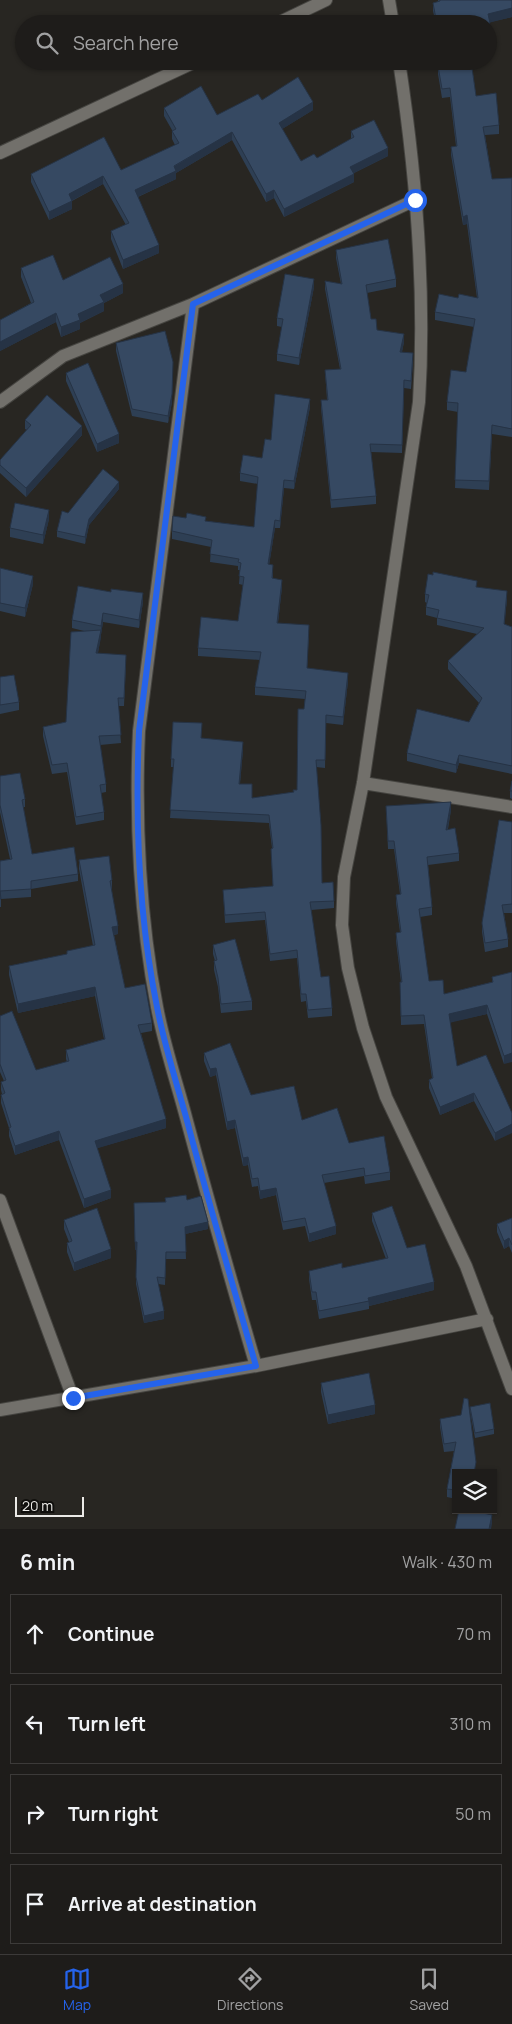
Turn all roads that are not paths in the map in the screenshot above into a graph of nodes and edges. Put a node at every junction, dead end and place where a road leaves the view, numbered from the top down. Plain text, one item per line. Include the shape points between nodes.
1 (326, 0) edge
2 (389, 0) edge
3 (295, 15) edge
4 (392, 15) edge
5 (178, 70) edge
6 (400, 70) edge
7 (0, 153) edge
8 (415, 200) junction
9 (193, 304) junction
10 (0, 402) edge
11 (363, 783) junction
12 (512, 807) edge
13 (0, 1200) edge
14 (487, 1319) junction
15 (256, 1366) junction
16 (512, 1389) edge
17 (73, 1398) junction
18 (0, 1410) edge

1 - 3 street
2 - 4 street
5 - 7 street
6 - 8 street
8 - 9 street
8 - 11 street via 423,341 419,402
9 - 10 street via 63,356
9 - 15 street via 139,731 137,773 141,865 157,1007
11 - 12 street
11 - 14 street via 344,877 342,925 348,968 363,1028 386,1097 466,1266
13 - 17 street
14 - 15 street
14 - 16 street
15 - 17 street
17 - 18 street

